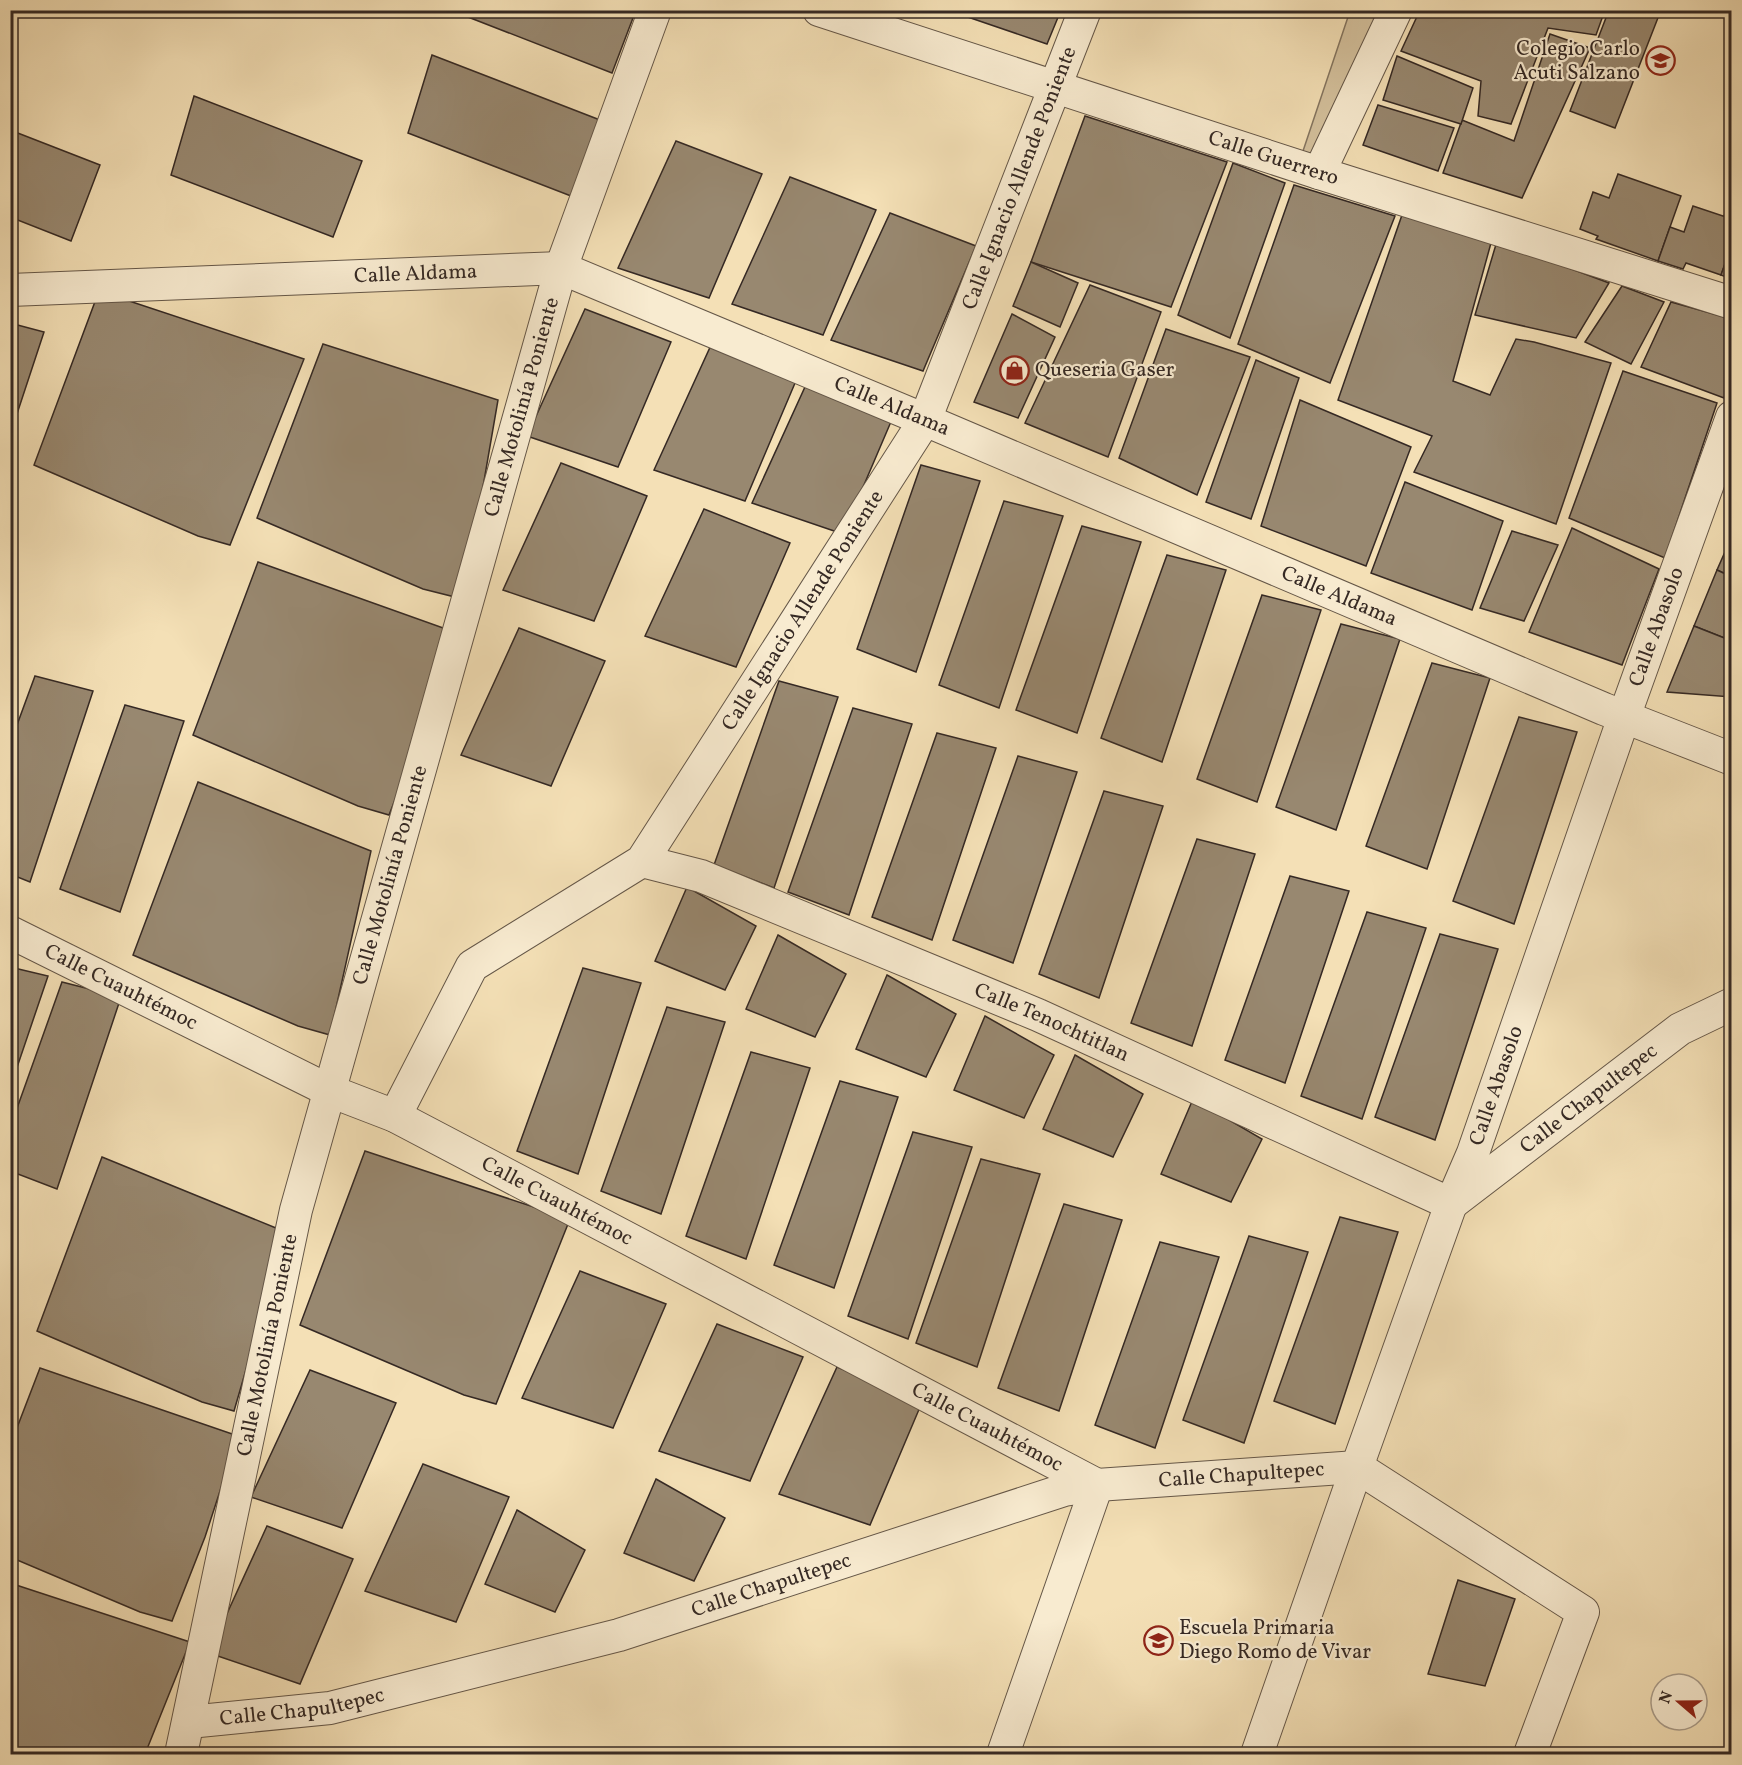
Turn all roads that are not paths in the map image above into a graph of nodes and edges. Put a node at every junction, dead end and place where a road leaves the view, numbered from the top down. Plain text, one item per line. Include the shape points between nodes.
1 (655, 10) edge
2 (819, 10) edge
3 (1085, 10) edge
4 (1396, 10) edge
5 (1055, 87) junction
6 (1319, 173) junction
7 (561, 268) junction
8 (10, 290) edge
9 (1731, 303) edge
10 (925, 420) junction
11 (1731, 422) edge
12 (1624, 717) junction
13 (1731, 759) edge
14 (642, 861) junction
15 (10, 932) edge
16 (1731, 1004) edge
17 (330, 1091) junction
18 (395, 1116) junction
19 (1452, 1204) junction
20 (1357, 1467) junction
21 (1097, 1485) junction
22 (189, 1722) junction
23 (181, 1755) edge
24 (1003, 1755) edge
25 (1257, 1755) edge
26 (1530, 1755) edge

1 - 7 street, Calle Motolinía Poniente
2 - 5 street, Calle Guerrero
3 - 5 street, Calle Ignacio Allende Poniente
4 - 6 street
5 - 6 street, Calle Guerrero
5 - 10 street, Calle Ignacio Allende Poniente
6 - 9 street, Calle Guerrero
7 - 8 street, Calle Aldama
7 - 10 street, Calle Aldama
7 - 17 street, Calle Motolinía Poniente
10 - 12 street, Calle Aldama
10 - 14 street, Calle Ignacio Allende Poniente
11 - 12 street, Calle Abasolo
12 - 13 street, Calle Aldama
12 - 19 street, Calle Abasolo via 1473,1154
14 - 18 street, Calle Ignacio Allende Poniente via 472,966
14 - 19 street, Calle Tenochtitlan via 701,876 1038,1015
15 - 17 street, Calle Cuauhtémoc
16 - 19 street, Calle Chapultepec via 1680,1029
17 - 18 street, Calle Cuauhtémoc
17 - 22 street, Calle Motolinía Poniente via 296,1210
18 - 21 street, Calle Cuauhtémoc
19 - 20 street, Calle Abasolo
20 - 21 street, Calle Chapultepec
20 - 25 street, Calle Abasolo
20 - 26 street via 1583,1612
21 - 22 street, Calle Chapultepec via 1064,1490 619,1635 330,1708
21 - 24 street
22 - 23 street, Calle Motolinía Poniente

